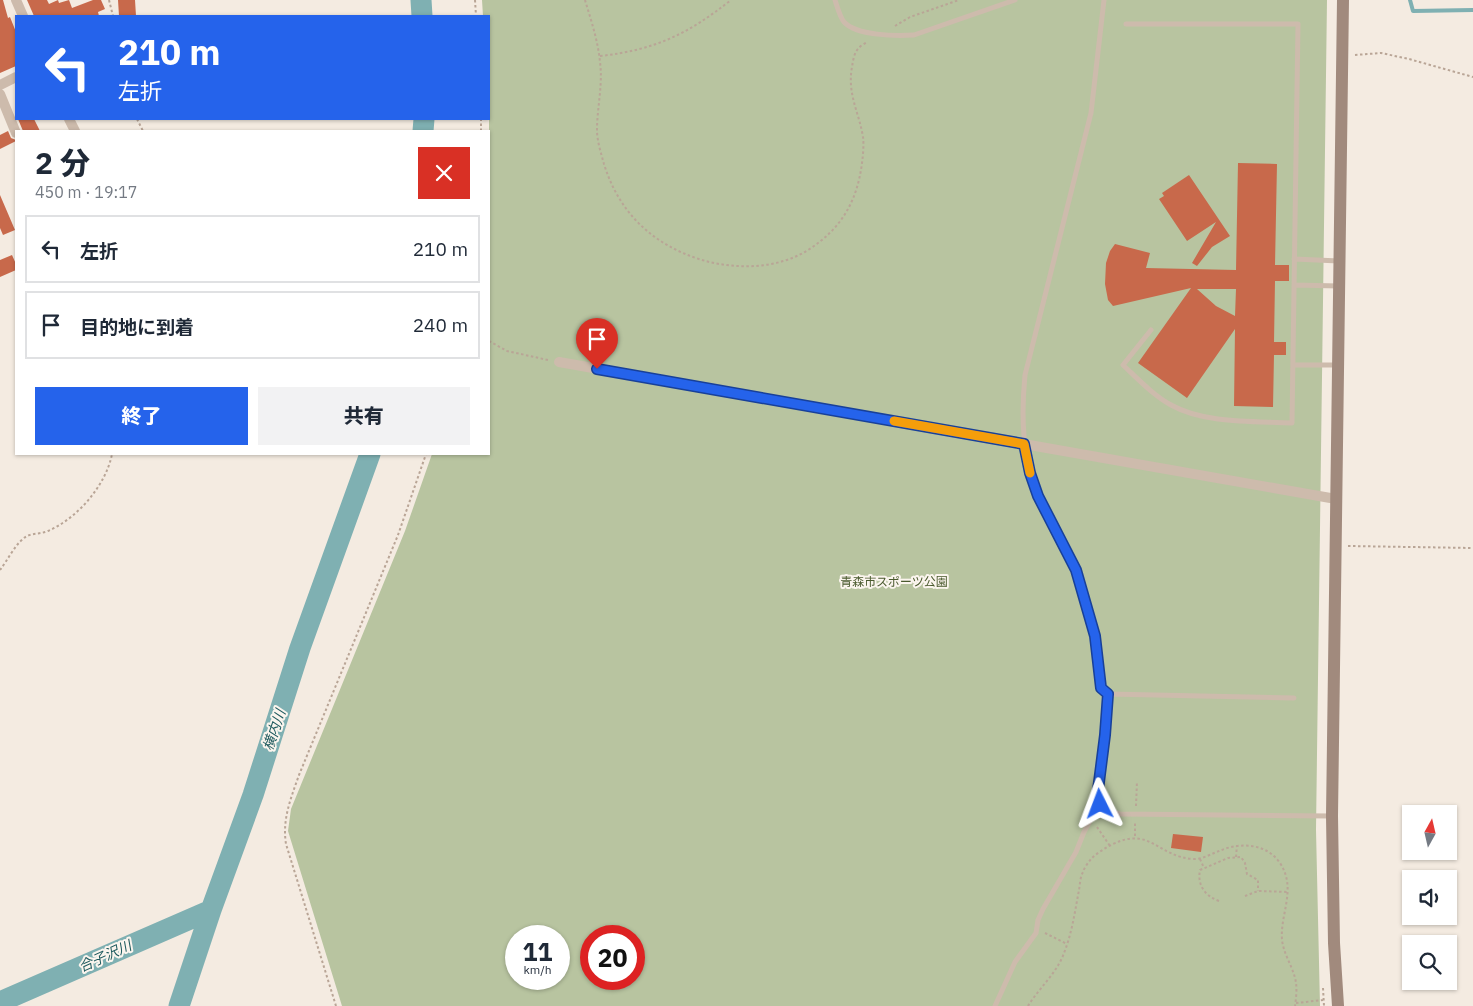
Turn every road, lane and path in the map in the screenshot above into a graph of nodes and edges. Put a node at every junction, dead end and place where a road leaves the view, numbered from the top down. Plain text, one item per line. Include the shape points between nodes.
1 (16, 0) edge
2 (109, 0) edge
3 (474, 0) edge
4 (585, 0) edge
5 (731, 0) edge
6 (835, 0) edge
7 (959, 0) edge
8 (1015, 0) edge
9 (1104, 0) edge
10 (1343, 0) edge
11 (24, 15) edge
12 (113, 15) edge
13 (476, 15) edge
14 (1126, 24) dead end
15 (882, 33) junction
16 (1342, 55) junction
17 (599, 56) junction
18 (1473, 77) edge
19 (15, 78) edge
20 (0, 85) edge
21 (0, 94) edge
22 (15, 130) edge
23 (1294, 259) junction
24 (1340, 261) junction
25 (1294, 285) junction
26 (1339, 286) junction
27 (1151, 330) dead end
28 (490, 342) edge
29 (559, 362) joint
30 (1293, 365) junction
31 (1338, 365) junction
32 (1024, 444) junction
33 (112, 455) edge
34 (426, 455) edge
35 (1336, 500) junction
36 (1336, 546) junction
37 (1473, 548) edge
38 (0, 570) edge
39 (1108, 694) junction
40 (1294, 698) dead end
41 (1103, 810) junction
42 (1332, 816) junction
43 (1091, 819) junction
44 (1237, 845) junction
45 (1110, 846) junction
46 (1236, 857) junction
47 (1200, 858) junction
48 (1204, 868) junction
49 (1258, 891) junction
50 (1288, 892) junction
51 (1245, 896) dead end
52 (1219, 901) dead end
53 (1036, 929) junction
54 (1067, 944) junction
55 (1296, 1004) edge
56 (336, 1006) edge
57 (995, 1006) edge
58 (1028, 1006) edge
59 (1324, 1006) edge
60 (1338, 1006) edge

1 - 11 street
2 - 12 path
3 - 13 path
4 - 17 path
5 - 17 path via 669,40
6 - 15 lane via 844,22 861,32
7 - 15 path via 910,18
8 - 15 lane via 914,35
9 - 32 lane via 1092,113 1025,375
10 - 16 street
14 - 23 lane via 1298,24
15 - 17 path via 857,49 853,61 850,89 863,138 860,181 853,201 843,218 818,244 799,256 759,266 705,261 684,254 648,233 633,219 619,200 600,147 597,132
16 - 18 path via 1381,53
16 - 24 street
19 - 20 street
21 - 22 street
23 - 24 lane
23 - 25 lane
24 - 26 street
25 - 26 lane
25 - 30 lane
26 - 31 street
27 - 30 lane via 1123,365 1171,405 1201,415 1226,420 1292,423
28 - 29 path via 507,351
29 - 32 street
30 - 31 lane
31 - 35 street
32 - 35 street
32 - 39 lane via 1038,496 1079,579 1098,648 1101,688
33 - 38 path via 97,489 72,516 45,533 31,534 22,539
34 - 56 path via 398,535 288,806 286,844
35 - 36 street
36 - 37 path
36 - 42 street
39 - 40 lane
39 - 41 lane via 1098,790
41 - 42 lane via 1120,814
41 - 43 lane
42 - 60 street
43 - 45 path
43 - 53 lane via 1043,908
44 - 46 path
44 - 47 path
44 - 50 path via 1255,846 1272,855 1286,873
45 - 47 path via 1134,837 1147,840 1179,857
45 - 54 path via 1091,859 1083,871
46 - 48 path
46 - 49 path via 1245,862 1247,874 1258,880
47 - 48 path
48 - 52 path via 1198,878 1206,894
49 - 50 path
49 - 51 path
50 - 55 path via 1282,943 1296,984
53 - 54 path
53 - 57 lane via 1036,934 1015,962
54 - 58 path via 1059,964
55 - 59 path via 1324,1000

